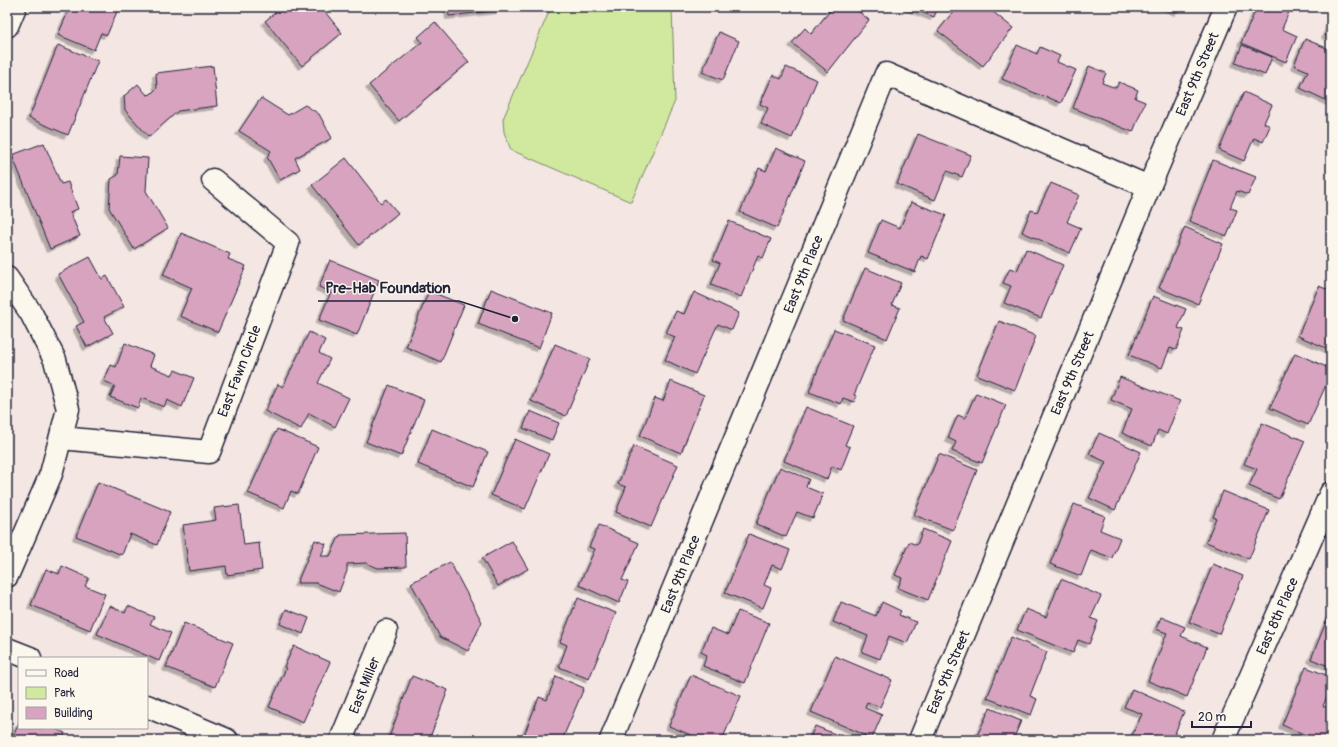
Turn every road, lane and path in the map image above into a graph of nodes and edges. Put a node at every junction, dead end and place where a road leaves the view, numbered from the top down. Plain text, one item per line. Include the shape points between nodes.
1 (15, 7) edge
2 (1226, 7) edge
3 (7, 26) edge
4 (213, 180) dead end
5 (1149, 187) junction
6 (8, 282) edge
7 (61, 438) junction
8 (1331, 493) edge
9 (7, 576) edge
10 (386, 631) dead end
11 (7, 649) edge
12 (27, 657) edge
13 (148, 706) edge
14 (222, 739) edge
15 (341, 740) edge
16 (611, 740) edge
17 (920, 740) edge
18 (1223, 740) edge

1 - 3 street
2 - 5 street, East 9th Street
4 - 7 street, East Fawn Circle via 288,243 208,452
5 - 16 street, East 9th Place via 886,74
5 - 17 street, East 9th Street
6 - 7 street via 31,313 55,360 68,409
7 - 9 street via 51,474
8 - 18 street, East 8th Place
10 - 15 street, East Miller
11 - 12 street
13 - 14 street

